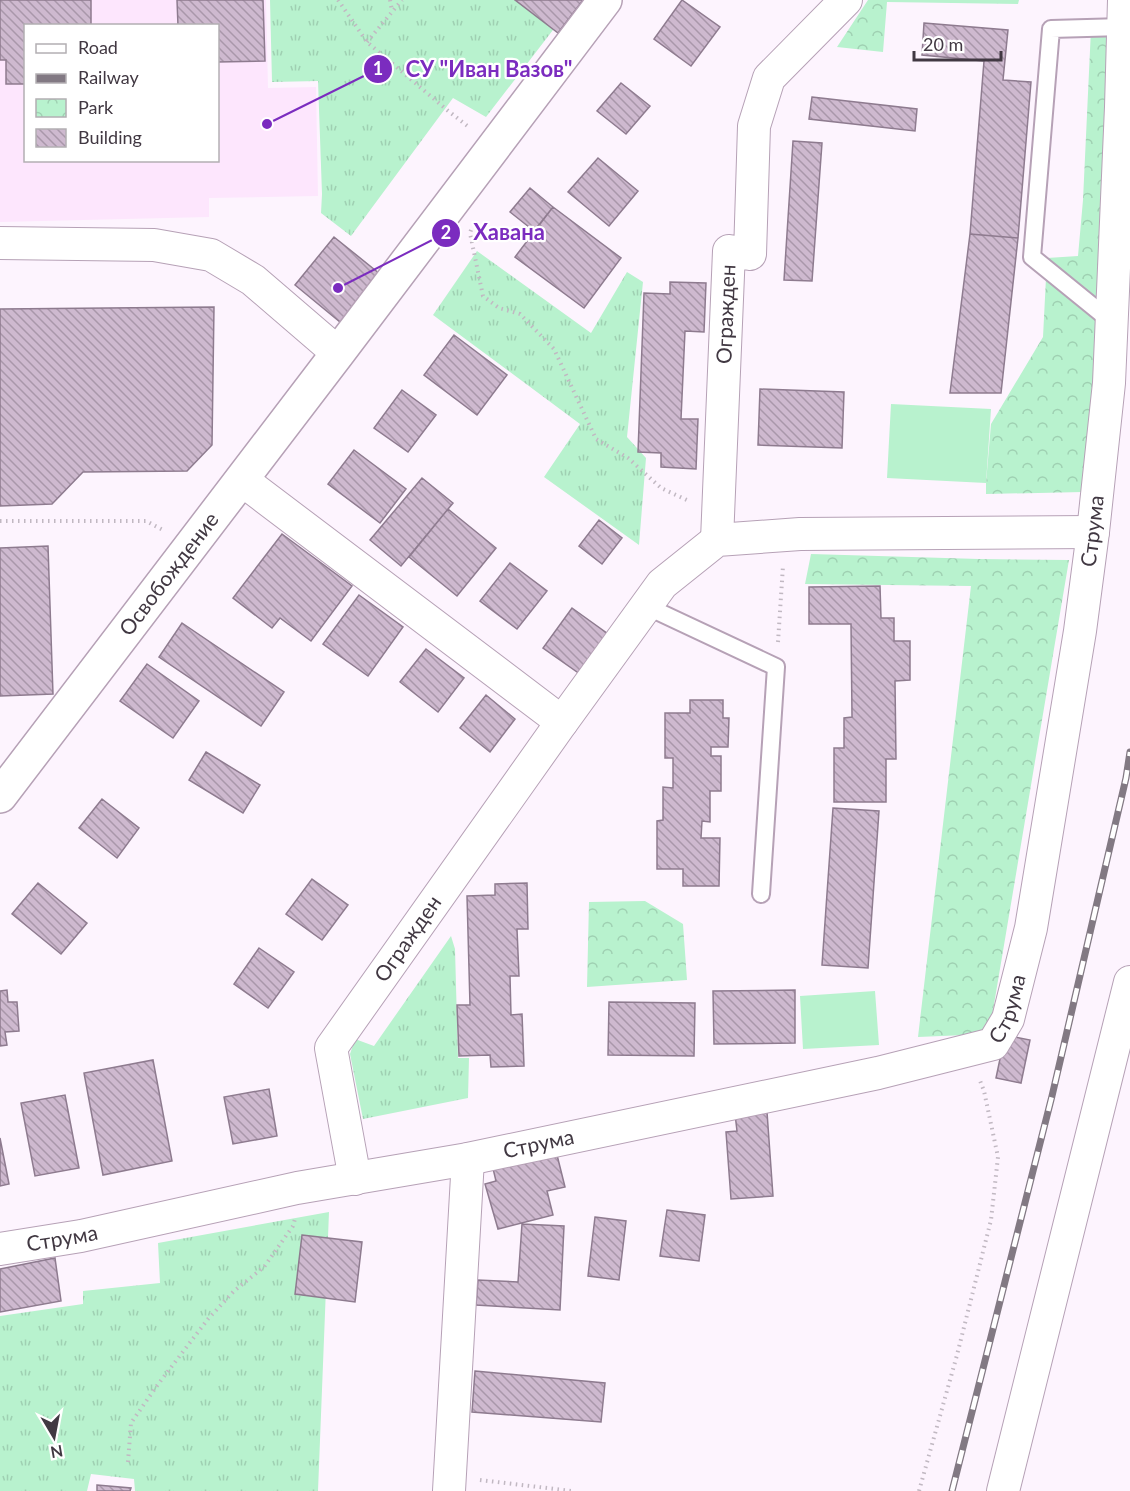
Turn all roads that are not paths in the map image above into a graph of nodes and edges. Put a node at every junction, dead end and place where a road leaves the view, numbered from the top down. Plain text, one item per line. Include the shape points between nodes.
1 (605, 0) edge
2 (846, 0) edge
3 (1124, 14) edge
4 (0, 243) edge
5 (1112, 322) junction
6 (338, 353) junction
7 (242, 480) junction
8 (1093, 532) junction
9 (717, 540) junction
10 (646, 606) junction
11 (562, 722) junction
12 (0, 796) edge
13 (761, 894) dead end
14 (1130, 982) edge
15 (468, 1159) junction
16 (355, 1179) junction
17 (0, 1249) edge
18 (449, 1484) edge
19 (1004, 1491) edge

1 - 6 street, Освобождение
2 - 9 street, Огражден via 770,78 754,126 750,254 729,251
3 - 5 street, Струма
3 - 5 lane via 1051,29 1032,257
4 - 6 street via 154,245 211,255 253,280
5 - 8 street, Струма
6 - 7 street, Освобождение
7 - 11 street
7 - 12 street, Освобождение
8 - 9 street via 786,535
8 - 15 street, Струма via 1031,928 1008,1019 993,1044 878,1073
9 - 10 street, Огражден via 662,584
10 - 11 street, Огражден
10 - 13 lane via 776,667
11 - 16 street, Огражден via 331,1048
14 - 19 street
15 - 16 street, Струма
15 - 18 street
16 - 17 street, Струма

